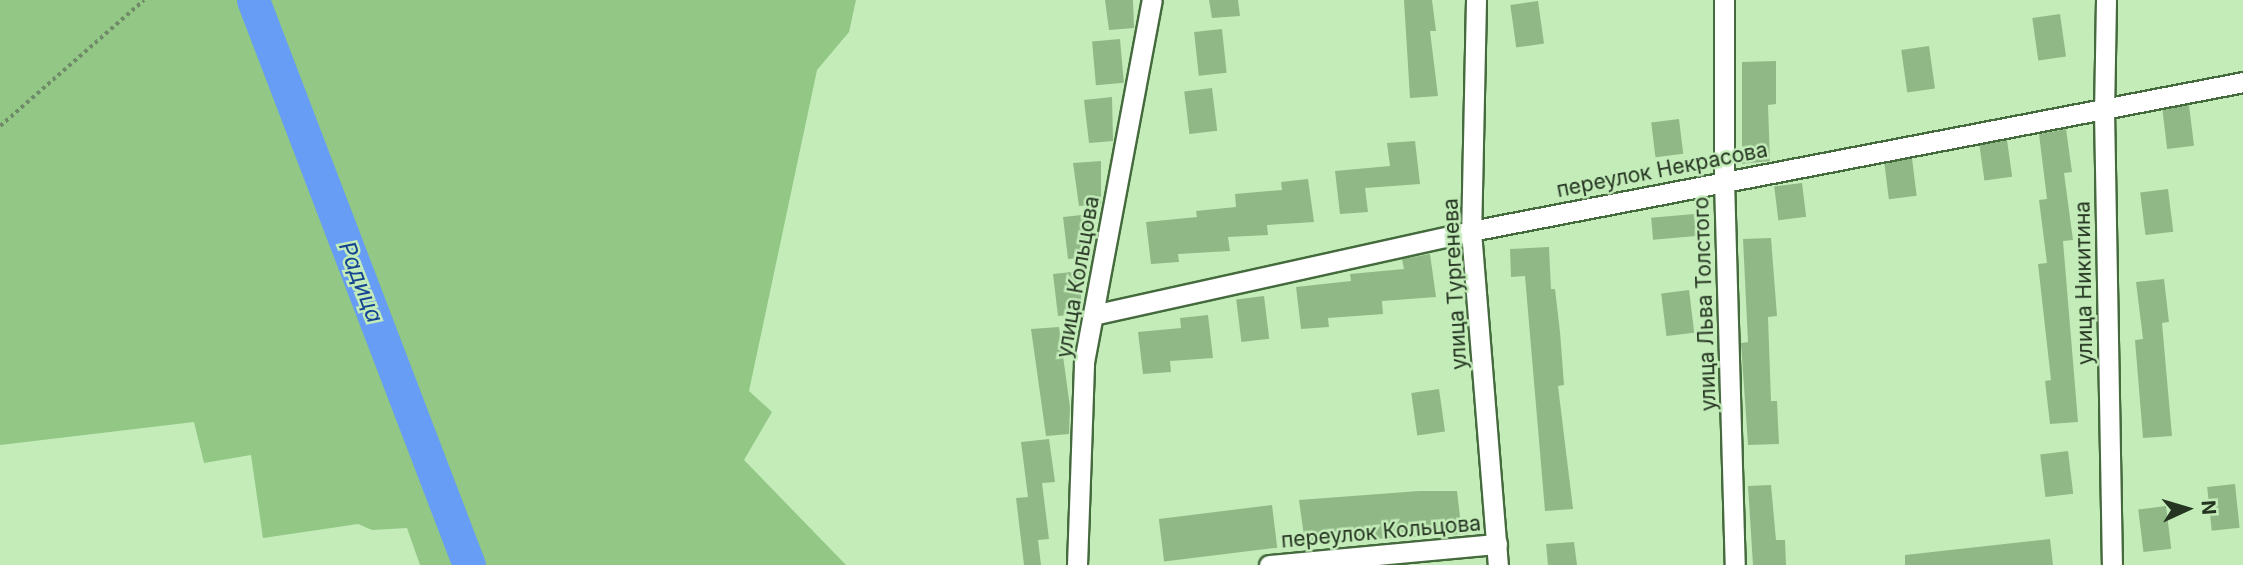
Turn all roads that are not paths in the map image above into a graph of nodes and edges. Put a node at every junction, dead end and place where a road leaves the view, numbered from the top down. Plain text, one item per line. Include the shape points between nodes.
1 (1152, 0) edge
2 (1476, 0) edge
3 (1724, 0) edge
4 (2106, 0) edge
5 (2243, 82) edge
6 (2104, 110) junction
7 (1724, 180) junction
8 (1471, 231) junction
9 (1093, 315) junction
10 (1497, 544) junction
11 (1077, 565) edge
12 (1269, 565) edge
13 (1498, 565) edge
14 (1735, 565) edge
15 (2112, 565) edge

1 - 9 street, улица Кольцова
2 - 8 street, улица Тургенева
3 - 7 street, улица Льва Толстого
4 - 6 street, улица Никитина
5 - 6 street, переулок Некрасова
6 - 7 street, переулок Некрасова
6 - 15 street, улица Никитина
7 - 8 street, переулок Некрасова
7 - 14 street, улица Льва Толстого
8 - 9 street, переулок Некрасова
8 - 10 street, улица Тургенева
9 - 11 street, улица Кольцова via 1084,362
10 - 12 street, переулок Кольцова
10 - 13 street, улица Тургенева

